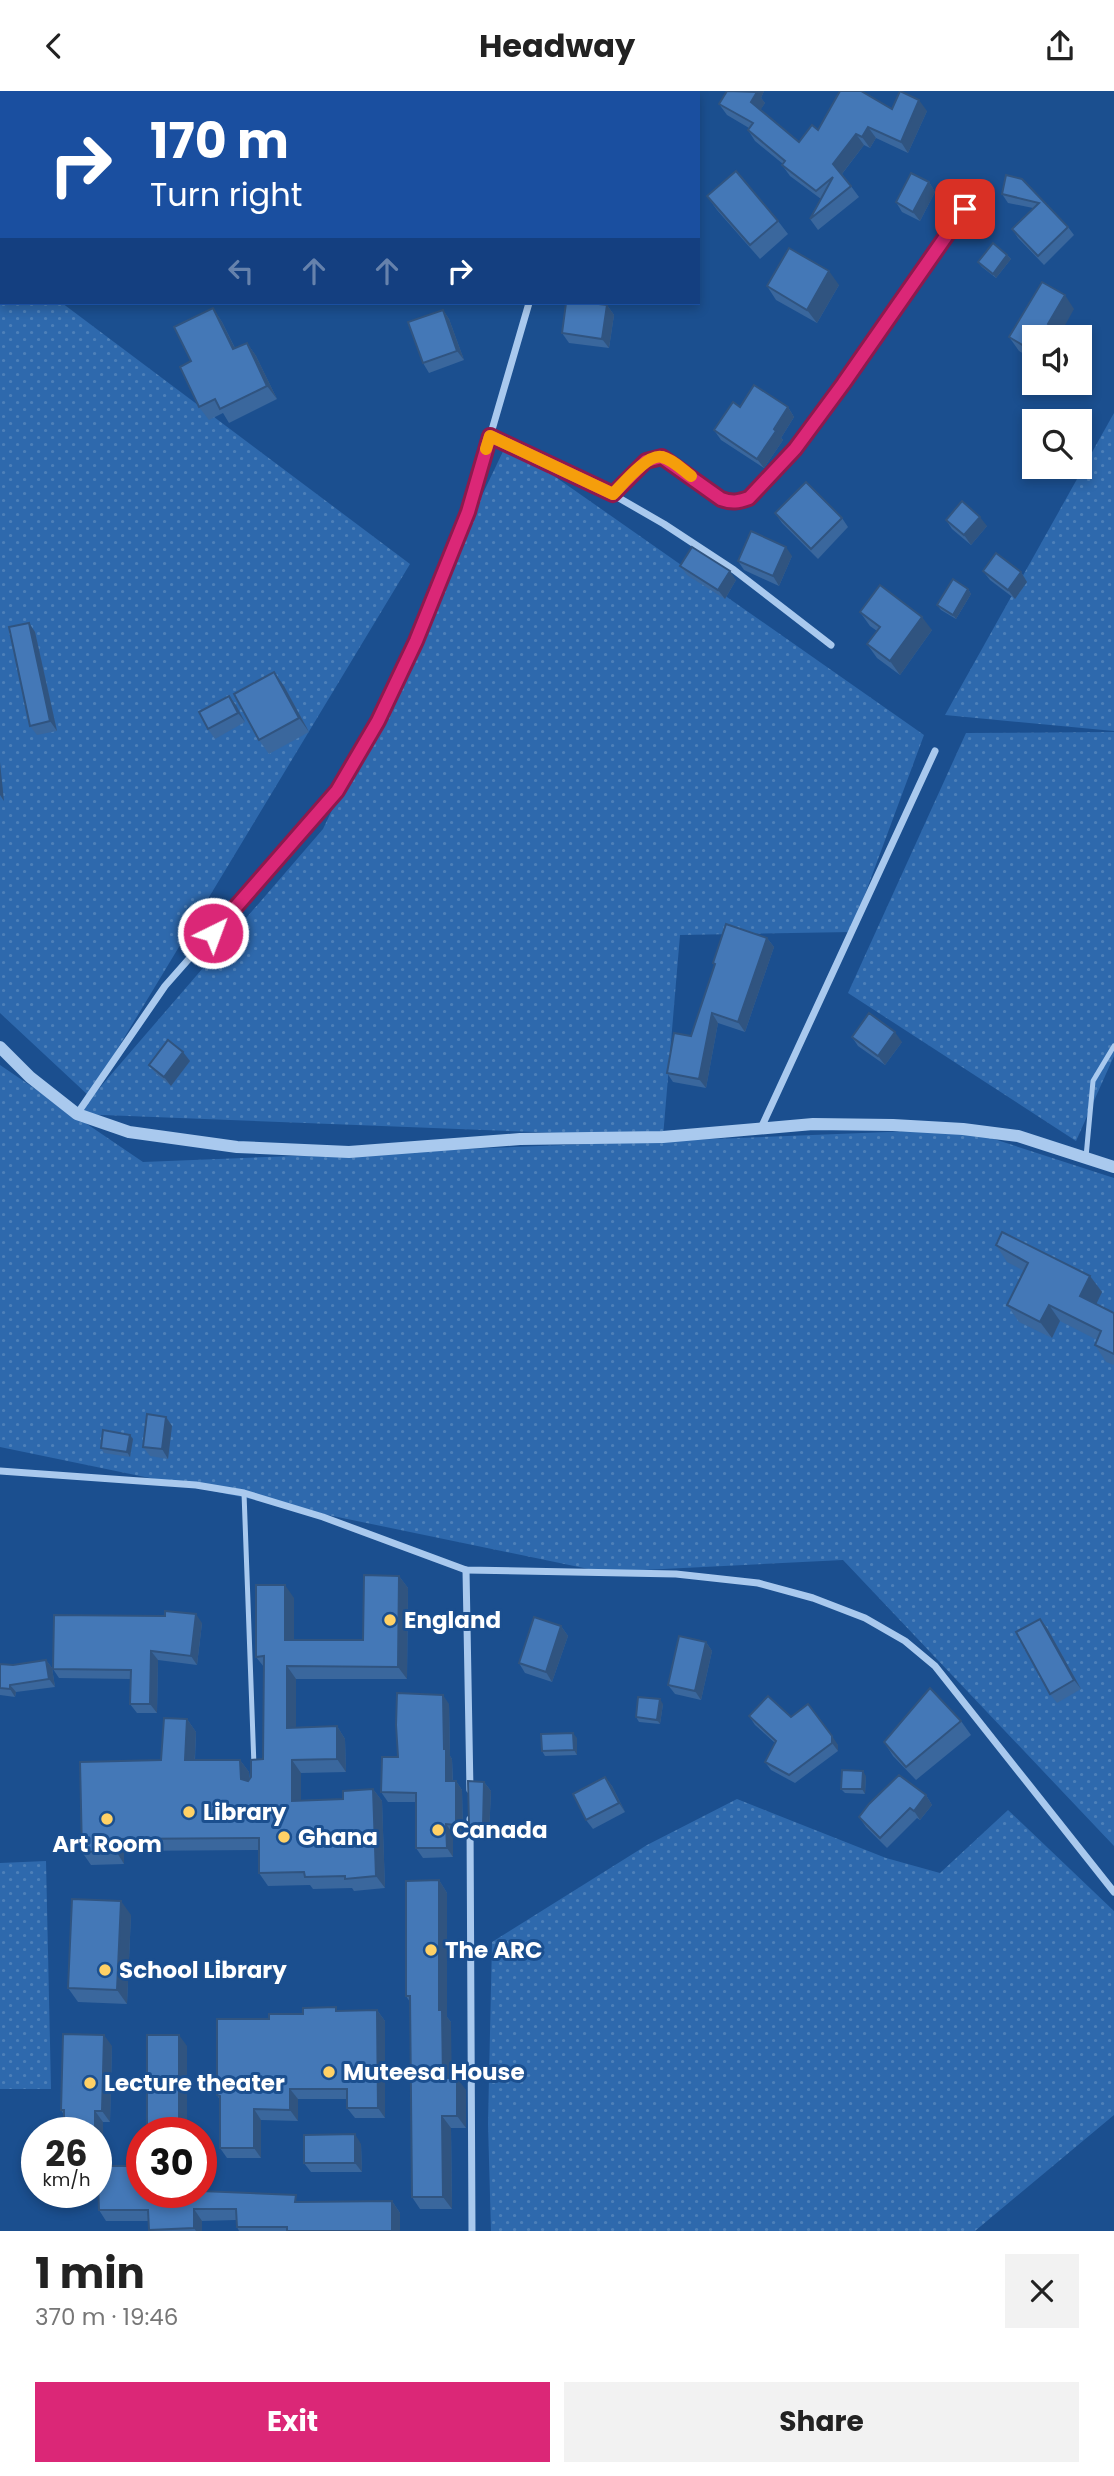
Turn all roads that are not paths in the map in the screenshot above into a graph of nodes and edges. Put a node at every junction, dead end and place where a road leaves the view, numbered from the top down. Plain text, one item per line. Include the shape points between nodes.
1 (981, 188) dead end
2 (527, 305) edge
3 (490, 436) junction
4 (613, 494) junction
5 (831, 645) dead end
6 (935, 751) dead end
7 (1114, 1045) edge
8 (0, 1047) edge
9 (77, 1114) junction
10 (760, 1129) junction
11 (1086, 1157) junction
12 (1114, 1167) edge
13 (0, 1471) edge
14 (244, 1493) junction
15 (466, 1570) junction
16 (255, 1775) edge
17 (1114, 1892) edge
18 (471, 2231) edge

1 - 4 street via 795,449 749,498 740,502 721,499 662,457 646,461
2 - 3 street
3 - 4 street
3 - 9 street via 468,512 416,641 378,721 337,791 165,986
4 - 5 street via 734,570
6 - 10 street
7 - 11 lane via 1093,1081
8 - 9 street
9 - 10 street via 143,1134 237,1147 349,1152
10 - 11 street via 826,1124 963,1129 1018,1136
11 - 12 street
13 - 14 street via 196,1485
14 - 15 street
14 - 16 lane
15 - 17 street via 676,1574 758,1583 865,1618 905,1641 935,1666
15 - 18 street

